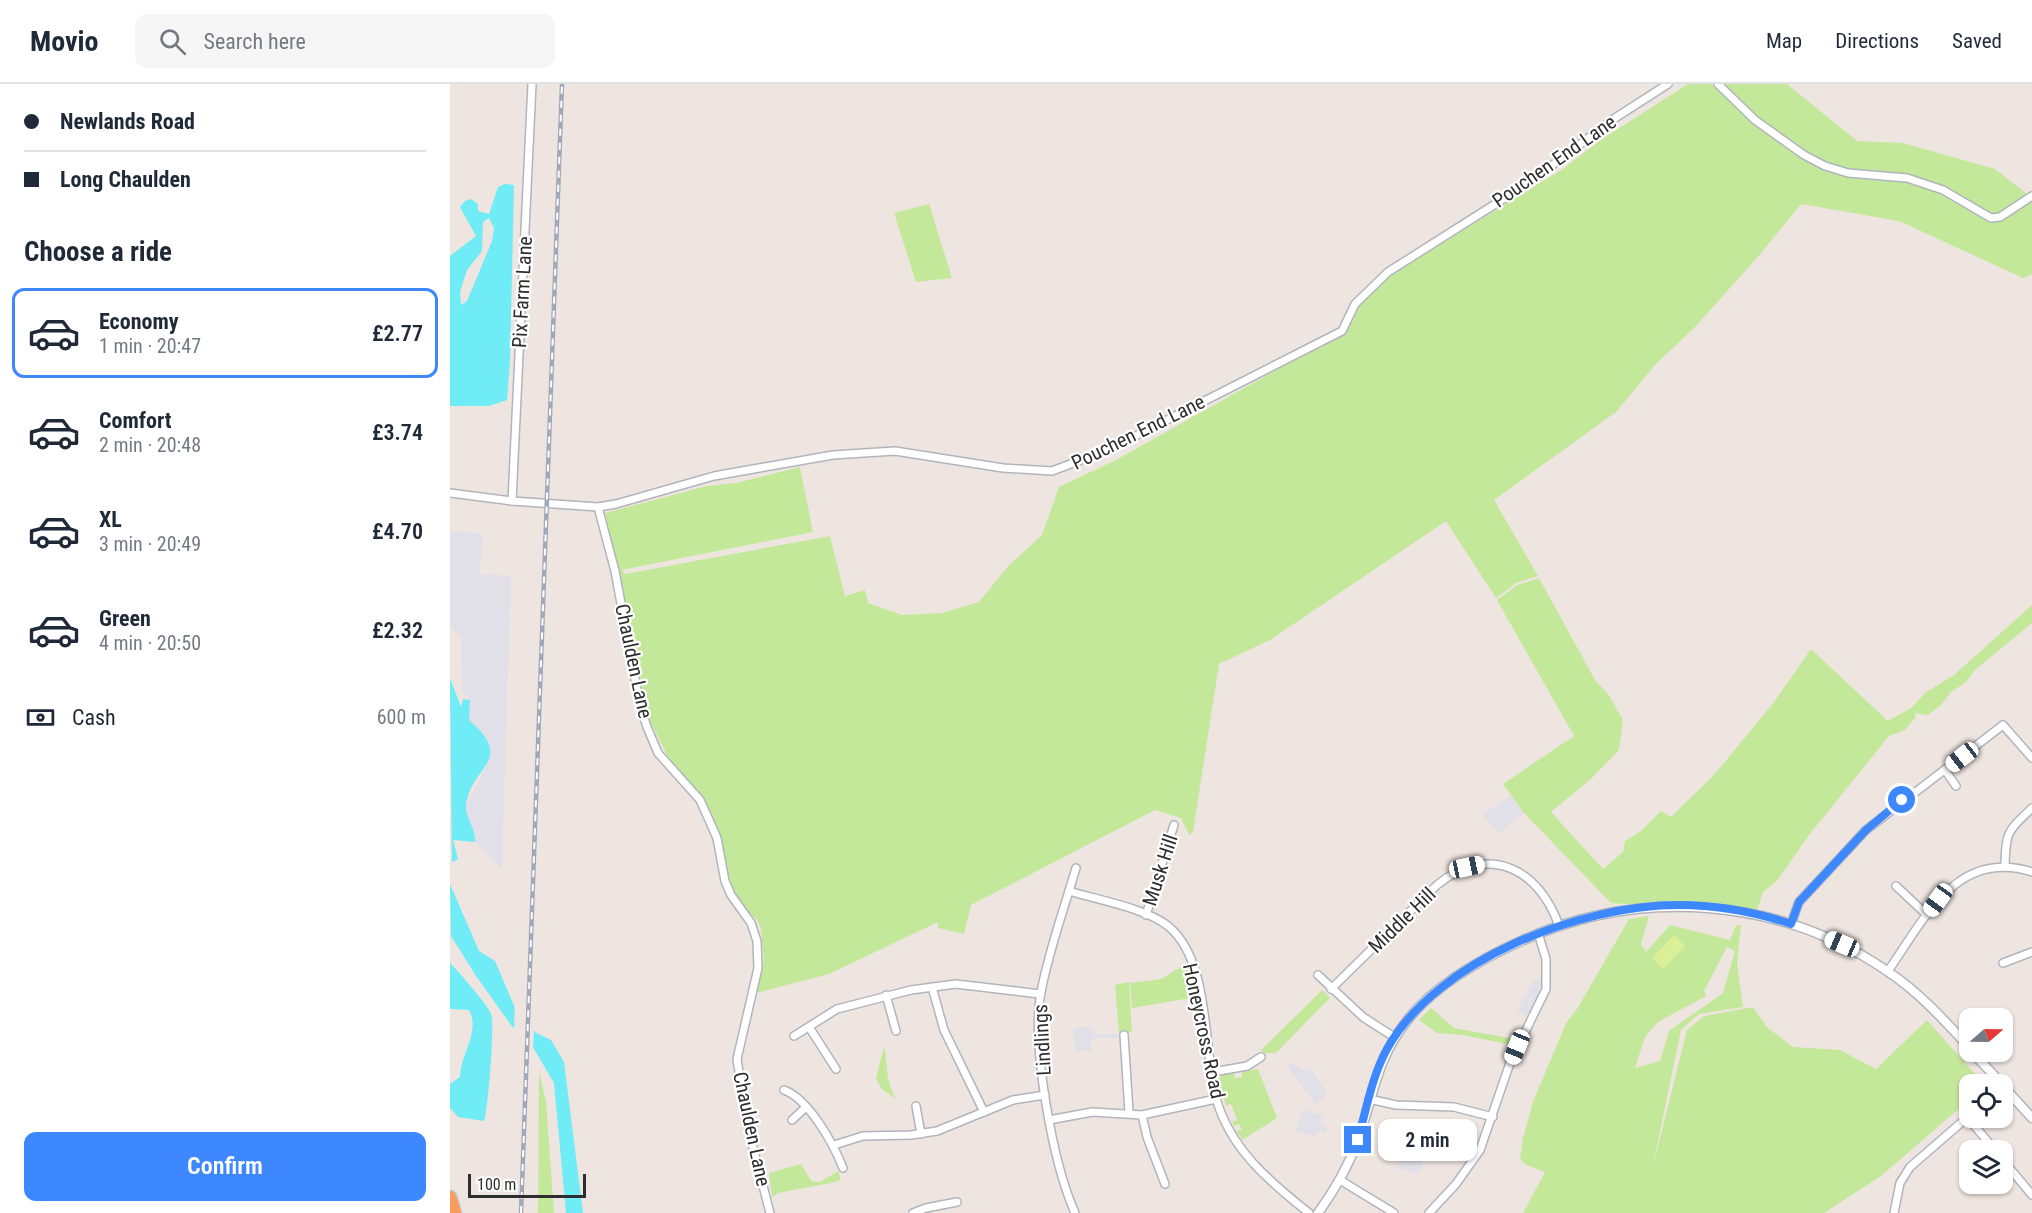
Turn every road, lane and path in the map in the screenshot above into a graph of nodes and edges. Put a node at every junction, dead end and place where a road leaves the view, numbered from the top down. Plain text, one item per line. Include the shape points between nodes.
1 (532, 84) edge
2 (1668, 84) edge
3 (1718, 84) edge
4 (2032, 196) edge
5 (450, 493) edge
6 (512, 501) junction
7 (598, 507) junction
8 (2032, 758) edge
9 (1945, 770) junction
10 (1956, 786) dead end
11 (2032, 808) edge
12 (1174, 825) dead end
13 (2005, 866) junction
14 (1076, 868) dead end
15 (2032, 872) edge
16 (1896, 886) dead end
17 (1069, 891) junction
18 (1146, 915) junction
19 (1927, 915) junction
20 (1791, 924) junction
21 (1559, 926) junction
22 (1538, 933) junction
23 (2032, 952) edge
24 (2003, 963) dead end
25 (1888, 971) junction
26 (1318, 975) dead end
27 (932, 987) junction
28 (1331, 989) junction
29 (1040, 994) junction
30 (886, 995) junction
31 (809, 1027) junction
32 (896, 1031) dead end
33 (1124, 1035) dead end
34 (794, 1036) dead end
35 (1959, 1037) edge
36 (1394, 1038) junction
37 (1261, 1058) dead end
38 (1982, 1062) edge
39 (836, 1069) dead end
40 (1213, 1072) junction
41 (1993, 1074) edge
42 (784, 1090) dead end
43 (1045, 1095) junction
44 (2013, 1096) edge
45 (1369, 1098) junction
46 (1216, 1099) junction
47 (916, 1106) dead end
48 (805, 1108) junction
49 (984, 1112) junction
50 (1129, 1112) junction
51 (1142, 1115) junction
52 (1493, 1117) junction
53 (2032, 1118) edge
54 (792, 1120) dead end
55 (1049, 1120) junction
56 (1959, 1124) edge
57 (1978, 1128) edge
58 (921, 1134) junction
59 (1987, 1140) edge
60 (834, 1145) junction
61 (843, 1168) dead end
62 (2013, 1172) edge
63 (1340, 1180) junction
64 (1165, 1184) dead end
65 (2032, 1195) edge
66 (450, 1197) edge
67 (957, 1202) dead end
68 (938, 1209) edge
69 (455, 1213) edge
70 (770, 1213) edge
71 (913, 1213) edge
72 (1075, 1213) edge
73 (1310, 1213) edge
74 (1318, 1213) edge
75 (1394, 1213) edge
76 (1429, 1213) edge
77 (1894, 1213) edge

1 - 6 street, Pix Farm Lane
2 - 7 street, Pouchen End Lane via 1530,182 1388,272 1355,304 1342,331 1081,461 1052,471 1003,468 895,451 833,455 714,476
3 - 4 street via 1755,120 1825,166 1848,173 1907,178 1943,190 1991,218 2000,217
5 - 6 street, Pouchen End Lane
6 - 7 street, Pouchen End Lane
7 - 70 street, Chaulden Lane via 647,727 658,753 700,800 717,838 725,881 751,923 757,941 758,968 737,1059 748,1128
8 - 9 street via 2003,725
9 - 10 street
9 - 20 street via 1866,830 1799,902
11 - 13 street via 2005,838
12 - 18 street, Musk Hill
13 - 15 street
13 - 19 street via 1985,869 1951,885
14 - 17 street, Lindlings
16 - 19 street
17 - 18 street, Honeycross Road
17 - 29 street, Lindlings
18 - 40 street, Honeycross Road via 1168,927 1186,950 1196,977
19 - 25 street
20 - 21 street via 1738,910 1678,905 1619,912
20 - 25 street via 1842,944
21 - 22 street
21 - 28 street, Middle Hill via 1546,896 1529,878 1504,866 1467,867 1437,885
22 - 36 street via 1475,965 1444,986 1411,1015
22 - 52 street via 1546,959 1546,988 1517,1047
23 - 24 street
25 - 35 street
26 - 28 street
27 - 29 street via 956,984
27 - 30 street
27 - 49 street via 944,1030
28 - 36 street
29 - 43 street, Lindlings
30 - 31 street via 837,1009
30 - 32 street
31 - 34 street
31 - 39 street
33 - 50 street
36 - 45 street via 1381,1061
37 - 40 street via 1247,1066
38 - 41 street
40 - 46 street, Honeycross Road
42 - 48 street via 791,1092
43 - 49 street via 1012,1100
43 - 55 street, Lindlings
44 - 53 street
45 - 52 street via 1406,1106 1454,1107
45 - 63 street via 1358,1140
46 - 51 street
46 - 73 street, Honeycross Road via 1237,1143 1250,1160
47 - 58 street
48 - 54 street
48 - 60 street
49 - 58 street via 951,1127
50 - 51 street
50 - 55 street via 1092,1112
51 - 64 street
52 - 76 street via 1469,1168
55 - 72 street, Lindlings
56 - 77 street via 1910,1167 1900,1183
57 - 59 street
58 - 60 street via 863,1136
60 - 61 street
62 - 65 street
63 - 74 street
63 - 75 street
66 - 69 highway
67 - 68 street
68 - 71 street

